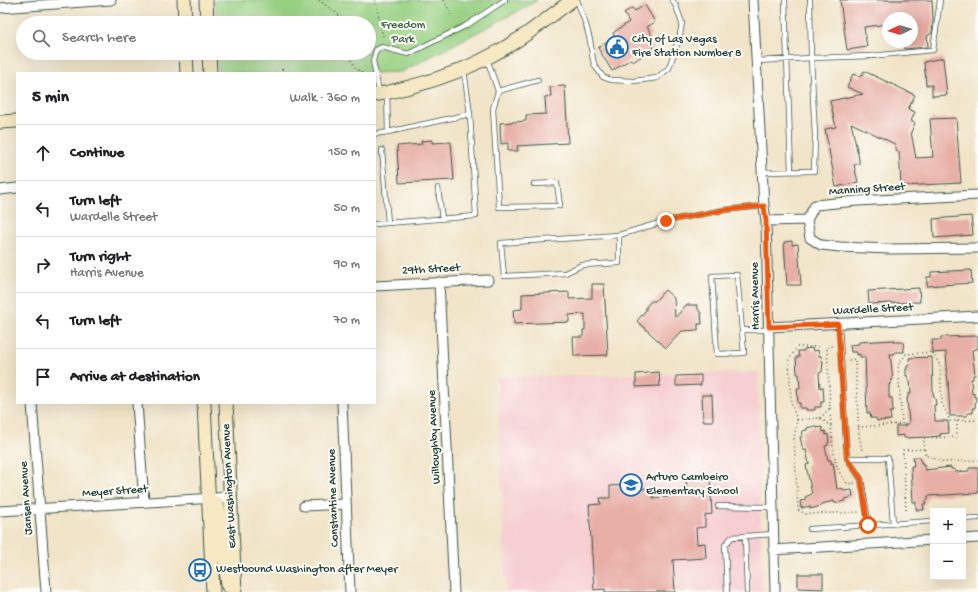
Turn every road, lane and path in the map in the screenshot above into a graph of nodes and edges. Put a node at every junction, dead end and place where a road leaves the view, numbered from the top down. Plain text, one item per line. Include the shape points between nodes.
1 (111, 0) edge
2 (184, 0) edge
3 (206, 0) edge
4 (319, 0) edge
5 (375, 0) edge
6 (444, 0) edge
7 (505, 0) edge
8 (572, 0) edge
9 (577, 0) edge
10 (672, 0) edge
11 (753, 0) edge
12 (785, 0) edge
13 (810, 0) edge
14 (940, 0) edge
15 (19, 4) edge
16 (0, 8) edge
17 (451, 15) dead end
18 (185, 16) edge
19 (207, 16) edge
20 (340, 16) edge
21 (383, 36) dead end
22 (376, 50) edge
23 (486, 58) junction
24 (811, 58) junction
25 (787, 59) junction
26 (186, 60) edge
27 (209, 60) edge
28 (351, 60) dead end
29 (373, 60) edge
30 (756, 61) junction
31 (464, 68) junction
32 (187, 72) edge
33 (210, 72) edge
34 (361, 72) edge
35 (375, 72) edge
36 (376, 75) edge
37 (538, 80) dead end
38 (498, 91) junction
39 (380, 94) edge
40 (470, 114) junction
41 (16, 121) edge
42 (0, 122) edge
43 (388, 132) junction
44 (376, 134) edge
45 (382, 150) dead end
46 (791, 171) junction
47 (762, 172) junction
48 (534, 184) dead end
49 (16, 188) edge
50 (438, 188) dead end
51 (0, 190) edge
52 (978, 195) edge
53 (764, 206) junction
54 (442, 219) junction
55 (807, 220) junction
56 (766, 221) junction
57 (388, 223) junction
58 (376, 224) edge
59 (619, 235) junction
60 (978, 248) edge
61 (488, 280) dead end
62 (439, 282) junction
63 (376, 286) edge
64 (978, 316) edge
65 (838, 324) junction
66 (769, 328) junction
67 (742, 330) junction
68 (818, 346) dead end
69 (840, 346) junction
70 (841, 360) junction
71 (32, 404) edge
72 (138, 404) edge
73 (204, 404) edge
74 (226, 404) edge
75 (342, 404) edge
76 (830, 408) junction
77 (820, 418) junction
78 (797, 420) junction
79 (978, 420) edge
80 (957, 421) junction
81 (831, 426) junction
82 (858, 427) junction
83 (925, 449) junction
84 (847, 458) junction
85 (863, 458) junction
86 (978, 460) edge
87 (856, 489) dead end
88 (230, 497) junction
89 (213, 498) junction
90 (144, 502) junction
91 (346, 504) junction
92 (304, 506) dead end
93 (718, 506) dead end
94 (773, 507) junction
95 (39, 509) junction
96 (906, 510) dead end
97 (0, 511) edge
98 (866, 512) junction
99 (978, 518) edge
100 (966, 519) edge
101 (930, 521) edge
102 (893, 524) junction
103 (868, 525) junction
104 (810, 529) dead end
105 (773, 534) junction
106 (745, 536) junction
107 (978, 538) edge
108 (966, 539) edge
109 (930, 540) edge
110 (774, 550) junction
111 (46, 592) edge
112 (213, 592) edge
113 (229, 592) edge
114 (236, 592) edge
115 (350, 592) edge
116 (454, 592) edge
117 (727, 592) edge
118 (747, 592) edge
119 (775, 592) edge

1 - 15 street
2 - 18 main road
3 - 19 main road
4 - 20 path
5 - 21 path
6 - 17 path
7 - 22 lane via 467,25 408,54 382,47
8 - 23 main road via 514,42
9 - 10 lane via 595,66 603,77 634,81 657,78 669,68 682,23
11 - 30 street, Harris Avenue
12 - 25 lane
13 - 24 lane
14 - 24 lane via 933,50
15 - 16 street
23 - 31 main road
23 - 38 lane
24 - 25 lane
24 - 46 lane via 814,171
25 - 30 lane
25 - 46 lane
26 - 32 main road
27 - 33 main road
28 - 34 path
29 - 35 lane
30 - 47 street, Harris Avenue
31 - 39 main road
31 - 40 lane
36 - 39 lane
37 - 38 lane
38 - 48 lane via 493,109 499,207 560,206 557,183
39 - 43 lane
40 - 43 lane
40 - 54 lane via 476,216
41 - 42 main road
43 - 44 lane
45 - 57 lane
46 - 47 lane
47 - 53 street, Harris Avenue
49 - 51 street
50 - 54 lane
52 - 55 street, Manning Street via 815,205
53 - 56 street, Harris Avenue
53 - 59 lane via 724,210 666,221
54 - 57 lane
55 - 56 street
55 - 60 street via 810,238 821,245 890,249
56 - 66 street, Harris Avenue
57 - 58 lane
59 - 59 lane via 501,243 504,276 565,273 582,265 619,263
61 - 62 street, 29th Street
62 - 63 street, 29th Street
62 - 116 street, Willoughby Avenue
64 - 65 street, Wardelle Street
65 - 66 street, Wardelle Street
65 - 69 lane
66 - 67 lane
66 - 94 street, Harris Avenue
67 - 67 lane via 738,275 712,276 717,354 744,353
68 - 78 path via 797,347 789,360 791,402
69 - 70 lane
69 - 76 path via 827,347
70 - 82 path via 855,360
70 - 84 lane
71 - 95 street, Jansen Avenue
72 - 90 street
73 - 89 main road, East Washington Avenue
74 - 88 main road, East Washington Avenue
75 - 91 street, Constantine Avenue
76 - 77 path
76 - 81 path
77 - 78 path
77 - 81 path
78 - 98 path via 794,439 798,510 806,514
79 - 80 path
80 - 82 path via 950,421 942,403 940,365 932,352 906,354 898,365 902,424
80 - 83 path via 957,437 924,438
81 - 87 path via 838,470 848,484 855,482
82 - 85 path
83 - 86 path via 925,455 944,462
83 - 96 path via 903,450
84 - 85 lane
84 - 98 lane via 861,479
85 - 102 lane via 888,458
88 - 89 street, Meyer Street
88 - 114 main road, East Washington Avenue
89 - 90 street, Meyer Street
89 - 112 main road, East Washington Avenue
89 - 113 main road
90 - 95 street, Meyer Street
91 - 92 street
91 - 115 street, Constantine Avenue
93 - 94 lane
94 - 105 street, Harris Avenue
95 - 97 street, Meyer Street
95 - 111 street, Jansen Avenue
98 - 103 lane
99 - 100 lane
101 - 102 lane
102 - 103 lane
103 - 104 lane
105 - 106 lane
105 - 110 street, Harris Avenue
106 - 117 lane via 732,537 725,545
106 - 118 lane
107 - 108 street
109 - 110 street
110 - 119 street, Harris Avenue

